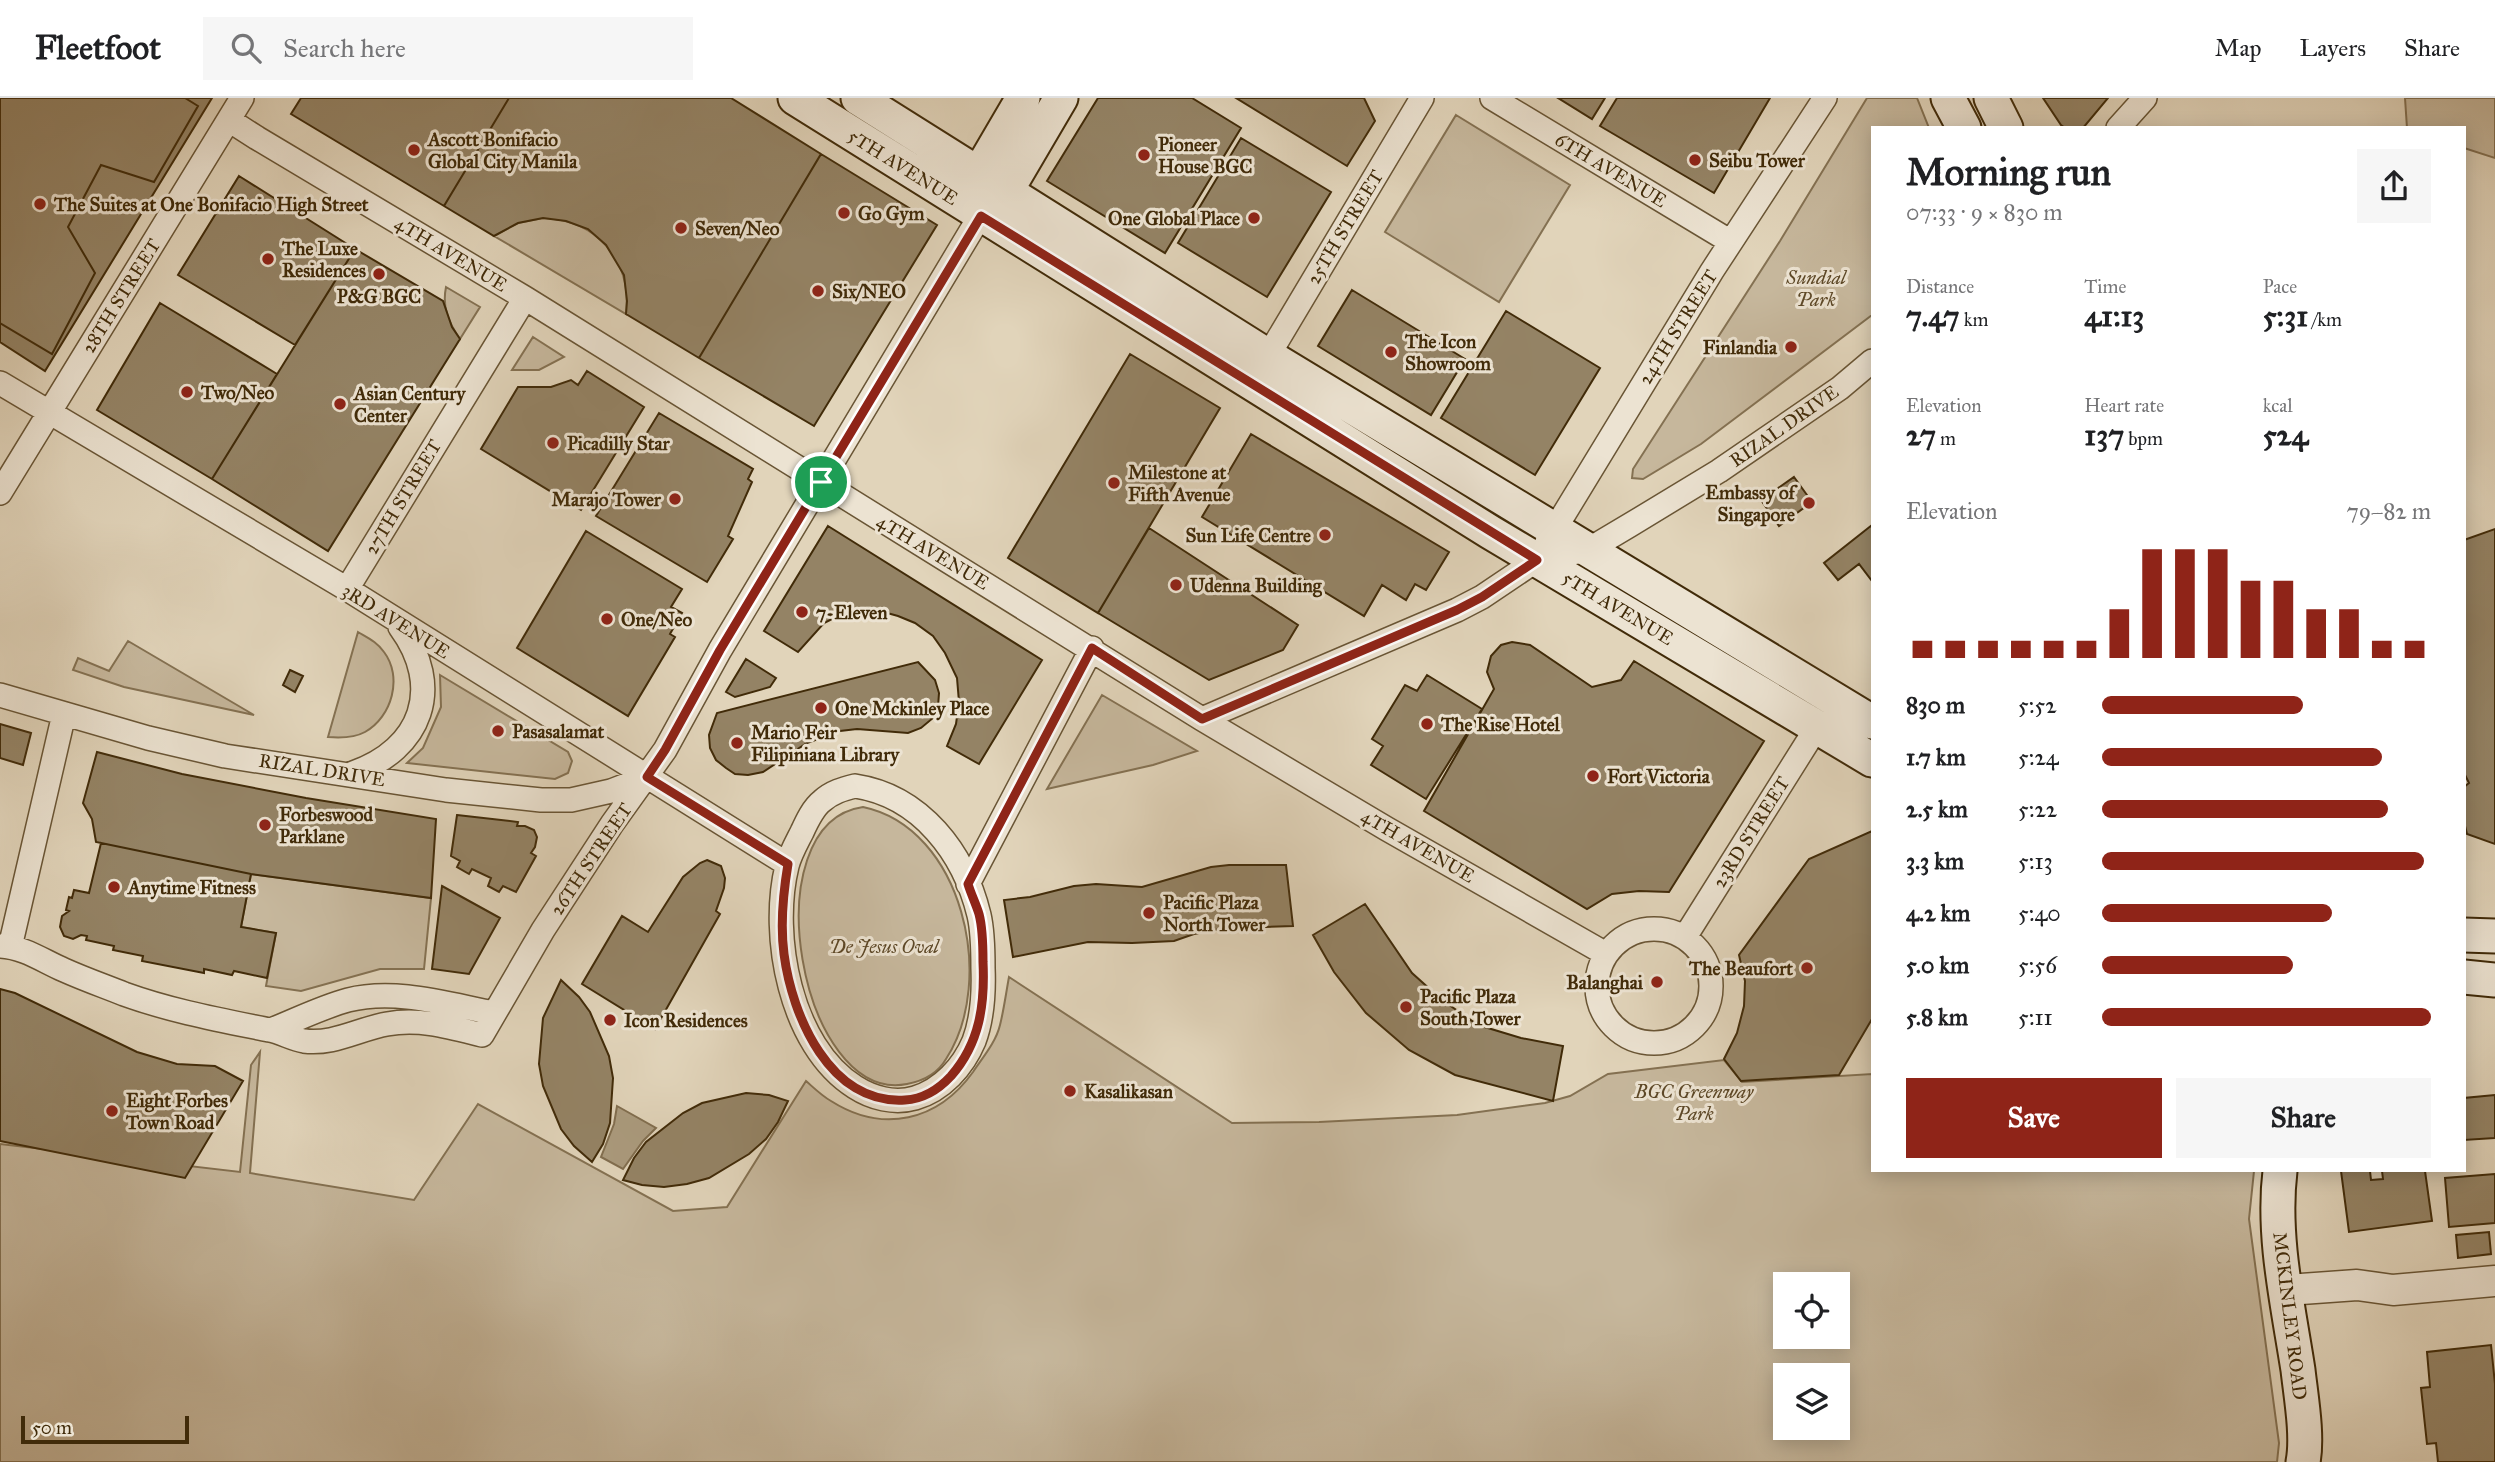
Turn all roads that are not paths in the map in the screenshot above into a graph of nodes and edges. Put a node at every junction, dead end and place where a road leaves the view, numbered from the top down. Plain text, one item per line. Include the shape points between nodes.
1 (242, 98) edge
2 (795, 98) edge
3 (858, 98) edge
4 (1023, 98) edge
5 (1061, 98) edge
6 (1423, 98) edge
7 (1492, 98) edge
8 (1825, 98) edge
9 (1948, 98) edge
10 (1991, 98) edge
11 (2145, 98) edge
12 (229, 120) junction
13 (1963, 126) edge
14 (2005, 126) edge
15 (2120, 126) edge
16 (979, 173) junction
17 (1007, 190) junction
18 (981, 216) junction
19 (1731, 242) junction
20 (525, 298) junction
21 (1268, 356) junction
22 (1871, 362) edge
23 (0, 383) edge
24 (48, 413) junction
25 (821, 482) junction
26 (0, 493) edge
27 (1554, 530) junction
28 (1588, 550) junction
29 (1537, 560) junction
30 (346, 589) junction
31 (397, 622) junction
32 (1092, 648) junction
33 (0, 695) edge
34 (64, 714) junction
35 (1202, 719) junction
36 (1871, 721) edge
37 (1817, 727) junction
38 (1871, 759) edge
39 (349, 774) junction
40 (647, 777) junction
41 (788, 864) junction
42 (968, 884) junction
43 (2466, 935) edge
44 (2495, 936) edge
45 (1685, 937) junction
46 (5, 946) edge
47 (1606, 954) junction
48 (2466, 977) edge
49 (2495, 980) edge
50 (494, 1013) junction
51 (271, 1030) junction
52 (2280, 1172) edge
53 (2495, 1282) edge
54 (2288, 1301) junction
55 (2303, 1462) edge

1 - 12 street, 28TH STREET
2 - 18 main road, 5TH AVENUE
3 - 16 main road, 5TH AVENUE
4 - 16 main road
5 - 17 main road, 26TH STREET
6 - 21 street, 25TH STREET
7 - 19 street, 6TH AVENUE
8 - 19 street, 24TH STREET
9 - 13 main road
10 - 14 main road
11 - 15 street
12 - 20 street, 4TH AVENUE
12 - 24 street, 28TH STREET
16 - 17 main road, 5TH AVENUE
16 - 18 main road
17 - 18 main road, 26TH STREET
17 - 21 main road, 5TH AVENUE
18 - 25 street, 26TH STREET
18 - 29 main road, 5TH AVENUE
19 - 27 street, 24TH STREET
20 - 25 street, 4TH AVENUE
20 - 30 street, 27TH STREET
21 - 27 main road, 5TH AVENUE
22 - 28 street, RIZAL DRIVE via 1719,471
23 - 24 street, 3RD AVENUE
24 - 26 street, 28TH STREET
24 - 30 street, 3RD AVENUE
25 - 32 street, 4TH AVENUE
25 - 40 street, 26TH STREET
27 - 28 main road, 5TH AVENUE
27 - 29 street, 24TH STREET
28 - 29 street, RIZAL DRIVE
28 - 36 main road, 5TH AVENUE
29 - 35 street, RIZAL DRIVE via 1457,610
29 - 37 main road, 5TH AVENUE
30 - 31 street, 3RD AVENUE
31 - 39 street via 413,645 422,671 422,699 414,726 398,748 376,765
31 - 40 street, 3RD AVENUE
32 - 35 street, 4TH AVENUE
32 - 42 street
33 - 34 street, RIZAL DRIVE
34 - 39 street, RIZAL DRIVE via 225,756
34 - 46 street
35 - 47 street, 4TH AVENUE
37 - 38 main road, 5TH AVENUE
37 - 45 street, 23RD STREET
39 - 40 street, RIZAL DRIVE via 541,800 571,800
40 - 41 street, 3RD AVENUE
40 - 50 street, 26TH STREET via 612,824
41 - 42 street via 820,802 855,786 901,800 924,817 941,836
41 - 42 street via 784,954 799,1013 811,1039 847,1082 887,1099 930,1094 959,1066 973,1042 983,1010 983,948 979,915
43 - 44 main road
45 - 47 street via 1651,928 1618,940
45 - 47 street via 1700,951 1712,987 1699,1023 1684,1036 1665,1043 1646,1044 1612,1027 1601,1010 1597,991 1598,972
46 - 51 street via 176,1010
48 - 49 main road
50 - 51 street via 422,999 372,996 348,1000
50 - 51 street, 26TH STREET via 482,1035 417,1022 387,1024 319,1042
52 - 54 main road, MCKINLEY ROAD via 2278,1230
53 - 54 street via 2393,1290 2359,1302
54 - 55 main road, MCKINLEY ROAD via 2301,1394

